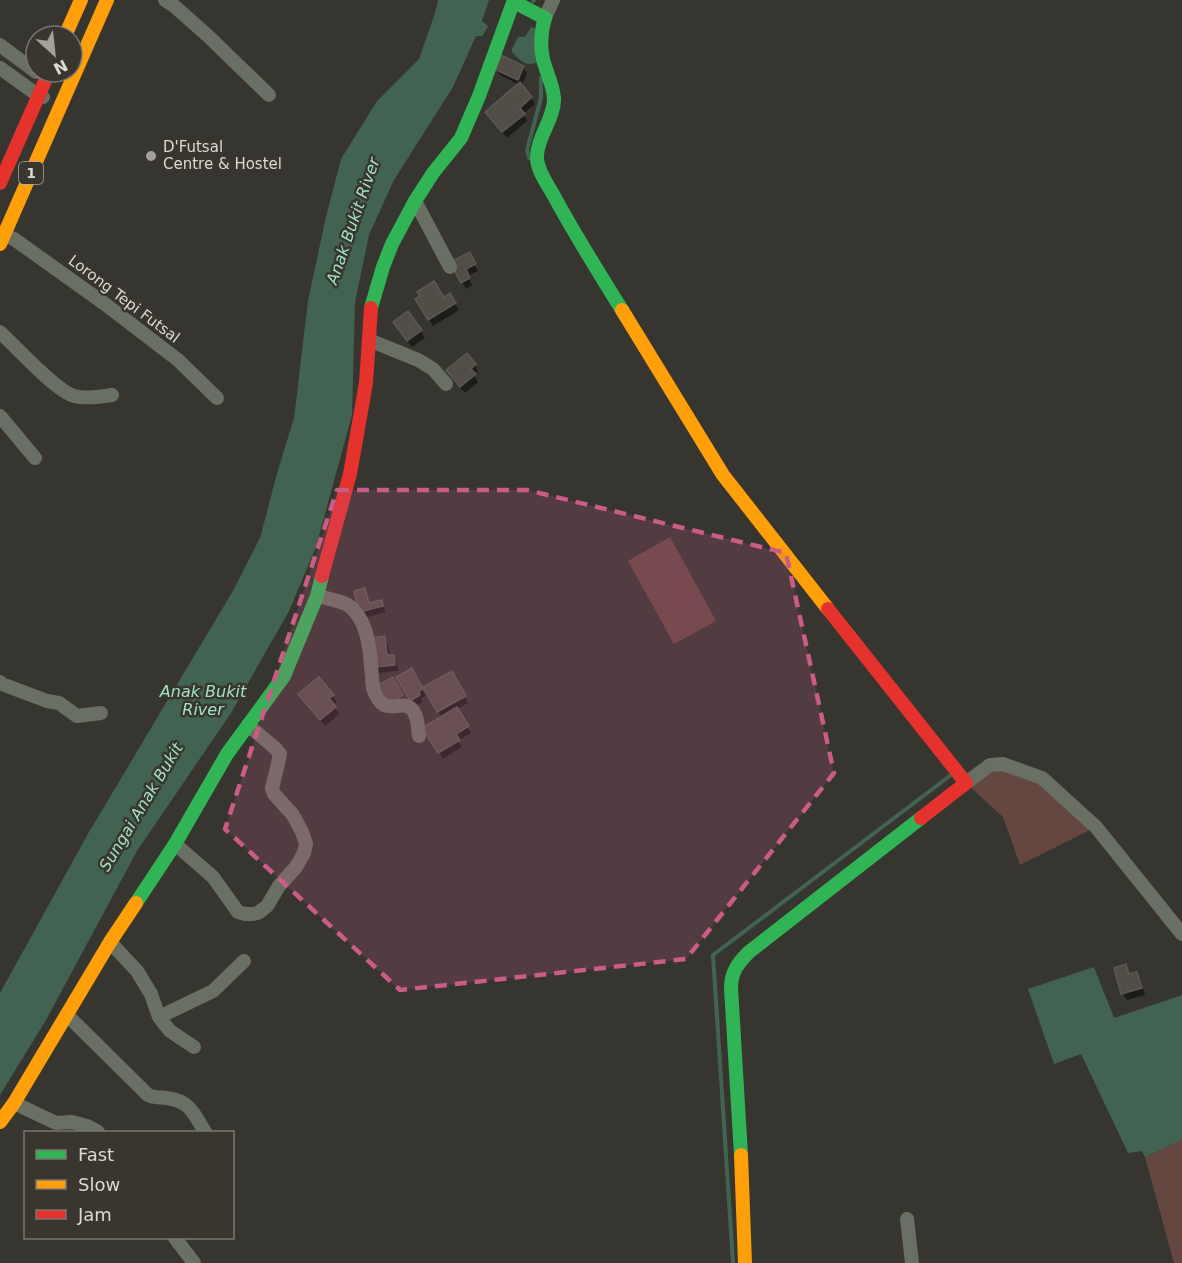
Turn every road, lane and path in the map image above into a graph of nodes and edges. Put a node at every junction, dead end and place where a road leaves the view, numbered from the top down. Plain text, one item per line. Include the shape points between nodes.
1 (81, 0) edge
2 (107, 0) edge
3 (165, 0) edge
4 (553, 0) edge
5 (514, 1) edge
6 (544, 18) junction
7 (70, 24) edge
8 (0, 45) edge
9 (24, 62) edge
10 (0, 68) edge
11 (41, 84) edge
12 (65, 84) edge
13 (70, 86) junction
14 (269, 95) dead end
15 (39, 96) junction
16 (62, 102) junction
17 (0, 183) edge
18 (415, 201) junction
19 (2, 239) edge
20 (450, 267) dead end
21 (0, 332) edge
22 (369, 340) junction
23 (446, 384) dead end
24 (112, 395) dead end
25 (217, 398) dead end
26 (0, 416) edge
27 (35, 458) dead end
28 (317, 596) junction
29 (0, 682) edge
30 (101, 713) dead end
31 (248, 725) junction
32 (419, 736) dead end
33 (966, 783) junction
34 (175, 844) junction
35 (1182, 934) edge
36 (110, 942) junction
37 (244, 961) dead end
38 (67, 1015) junction
39 (159, 1017) junction
40 (194, 1047) dead end
41 (14, 1103) junction
42 (0, 1122) edge
43 (96, 1131) edge
44 (204, 1131) edge
45 (907, 1219) dead end
46 (176, 1239) edge
47 (194, 1263) edge
48 (745, 1263) edge
49 (912, 1263) edge

1 - 7 main road
2 - 13 main road, 1
3 - 14 street
4 - 6 street
5 - 6 main road
5 - 18 main road via 461,138
6 - 33 main road via 541,45 554,104 538,147 540,171 723,475
8 - 9 street
10 - 15 street
11 - 15 main road, 1
12 - 13 street
13 - 16 main road, 1
15 - 16 street
15 - 17 main road, 1
16 - 19 main road, 1
18 - 20 street
18 - 22 main road via 383,267 370,312
19 - 25 street, Lorong Tepi Futsal via 14,239 105,304 178,360
21 - 24 street via 67,393 76,397
22 - 23 street via 418,360
22 - 28 main road via 366,383 350,474
26 - 27 street
28 - 31 main road via 284,676
28 - 32 street via 348,605 363,621 375,696 383,705 413,710
29 - 30 street via 59,703 77,716
31 - 34 main road
31 - 34 street via 280,754 272,788 293,815 306,844 296,867 267,906 258,913 245,914 238,912 213,877
33 - 35 street via 990,765 1003,764 1042,778 1096,827
33 - 48 main road via 749,952 732,973
34 - 36 main road
36 - 38 main road
36 - 39 street via 138,971
37 - 39 street via 213,991
38 - 41 main road
38 - 44 street via 148,1095 182,1101
39 - 40 street via 170,1031
41 - 42 main road
41 - 43 street via 56,1123 72,1122
45 - 49 street
46 - 47 street

